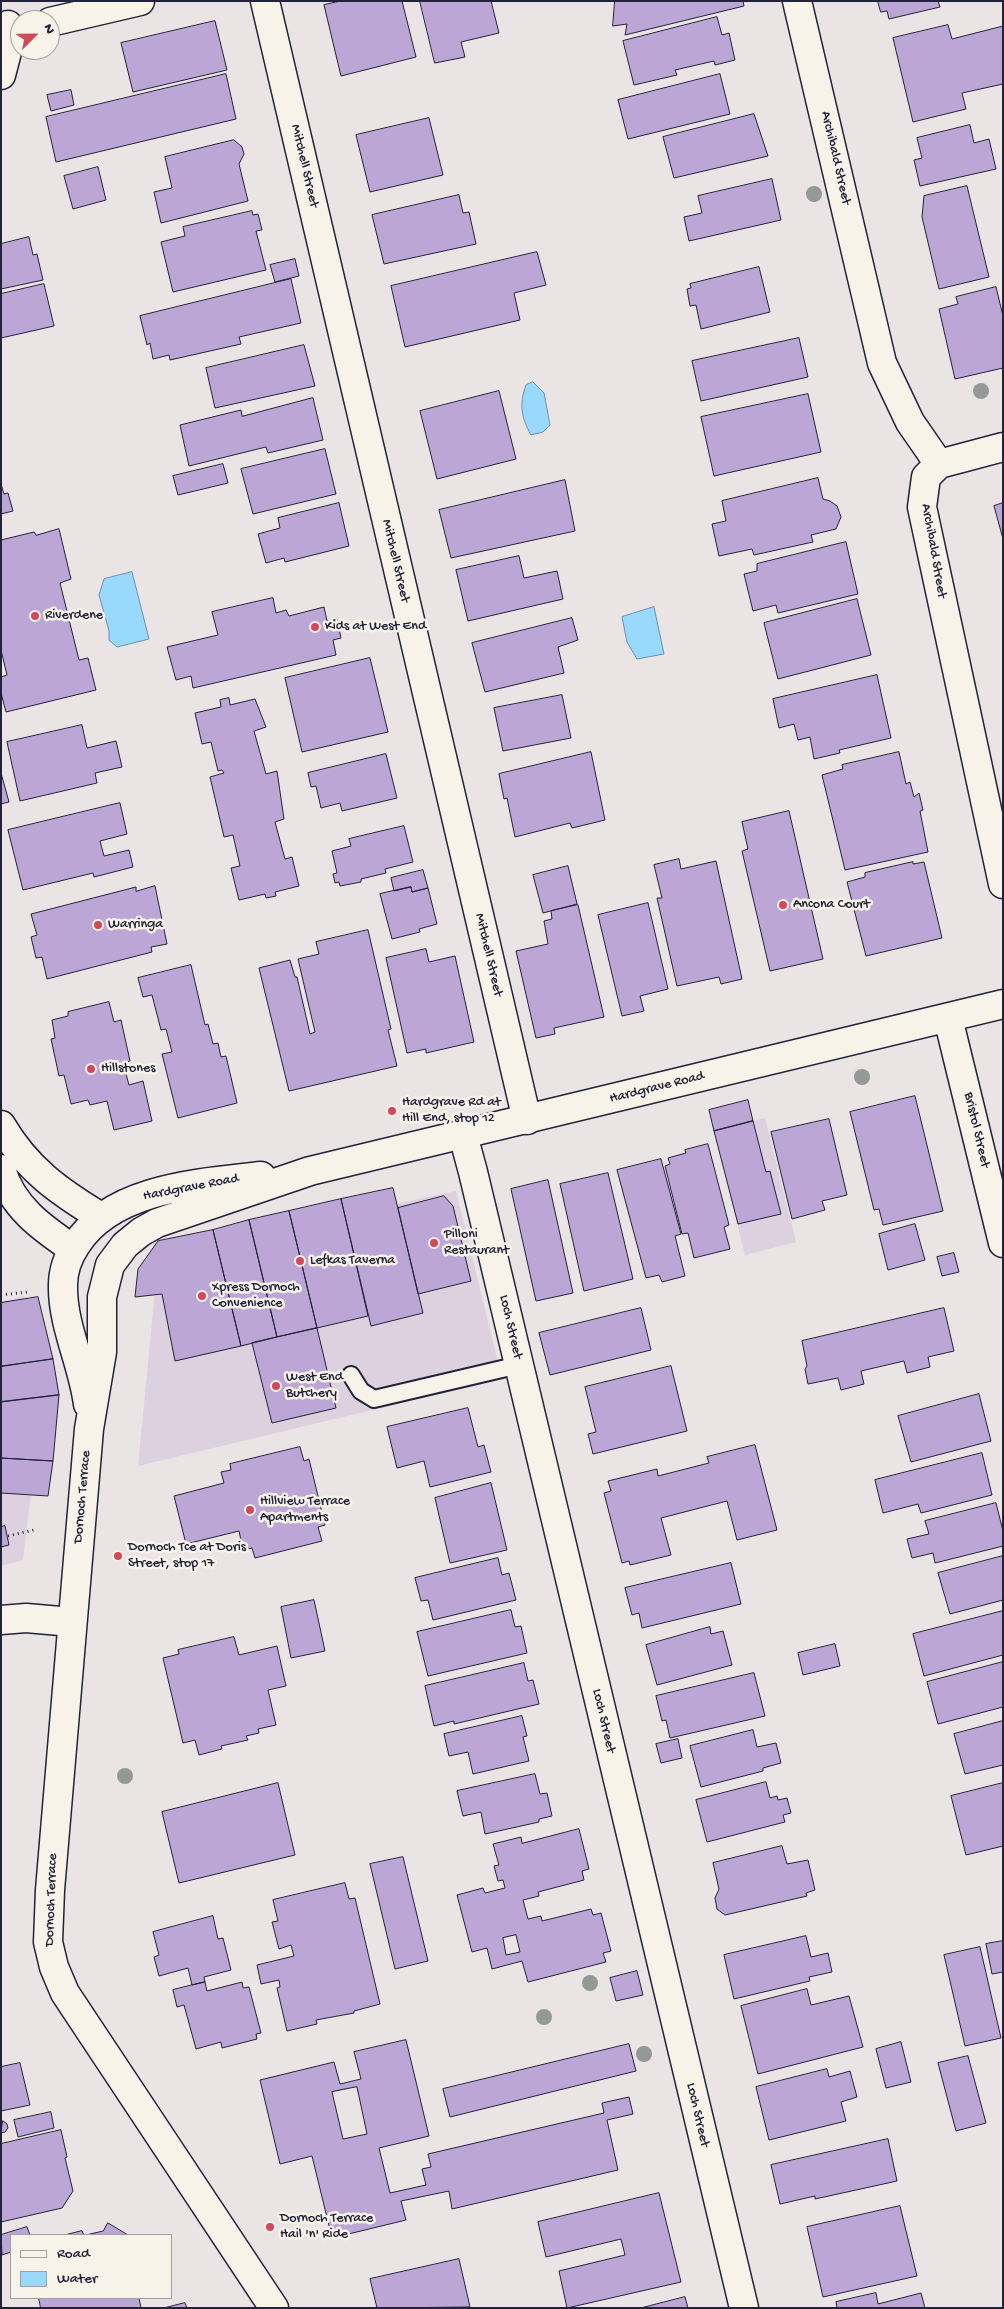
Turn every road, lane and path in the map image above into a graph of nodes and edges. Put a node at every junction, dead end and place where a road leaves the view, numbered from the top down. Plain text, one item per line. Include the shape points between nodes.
1 (140, 1) edge
2 (265, 1) edge
3 (797, 1) edge
4 (60, 20) edge
5 (10, 24) edge
6 (1, 75) edge
7 (1003, 447) edge
8 (939, 464) junction
9 (1003, 884) edge
10 (1003, 1004) edge
11 (948, 1018) junction
12 (527, 1120) junction
13 (1, 1125) edge
14 (463, 1135) junction
15 (1, 1169) edge
16 (310, 1171) junction
17 (86, 1233) junction
18 (1003, 1243) edge
19 (121, 1251) junction
20 (28, 1292) dead end
21 (1, 1295) edge
22 (519, 1365) junction
23 (351, 1375) dead end
24 (89, 1429) junction
25 (34, 1530) dead end
26 (8, 1536) dead end
27 (1, 1620) edge
28 (72, 1622) junction
29 (274, 2308) edge
30 (744, 2308) edge

1 - 4 street
2 - 12 street, Mitchell Street
3 - 8 street, Archibald Street via 882,363 910,422
5 - 6 street
7 - 8 street
8 - 9 street, Archibald Street via 926,478 922,507
10 - 11 street, Hardgrave Road
11 - 12 street, Hardgrave Road
11 - 18 street, Bristol Street
12 - 14 street, Hardgrave Road
13 - 17 street via 24,1158 65,1195
14 - 16 street, Hardgrave Road
14 - 22 street, Loch Street
15 - 17 street via 20,1206 38,1225
16 - 17 street, Hardgrave Road via 192,1185 129,1201
16 - 19 street, Hardgrave Road via 169,1218 141,1232
17 - 19 street
17 - 19 street
17 - 24 street, Dornoch Terrace via 65,1268 63,1293 84,1383
19 - 24 street, Dornoch Terrace via 110,1265 104,1287 102,1360
20 - 21 path
22 - 23 lane via 374,1399 361,1392
22 - 30 street, Loch Street
24 - 28 street, Dornoch Terrace
25 - 26 path
27 - 28 street via 26,1618
28 - 29 street, Dornoch Terrace via 50,1890 48,1942 54,1967 64,1993

